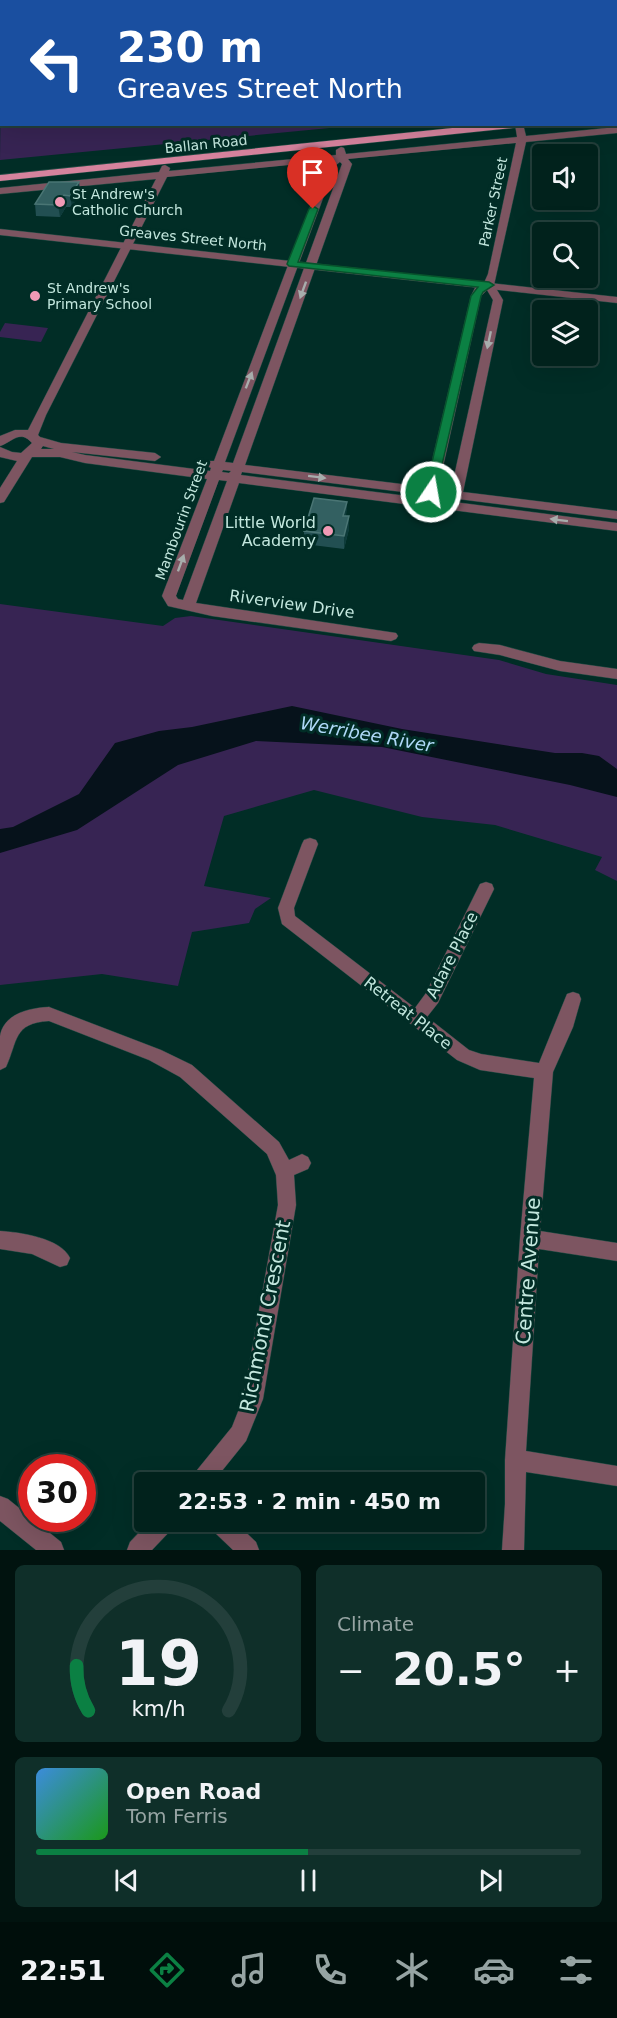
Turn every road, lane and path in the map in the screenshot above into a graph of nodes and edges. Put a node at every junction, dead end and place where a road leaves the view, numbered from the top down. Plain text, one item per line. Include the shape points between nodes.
1 (511, 126) edge
2 (521, 126) edge
3 (617, 130) edge
4 (522, 139) junction
5 (338, 143) junction
6 (341, 157) junction
7 (163, 162) junction
8 (164, 175) junction
9 (0, 178) edge
10 (0, 191) edge
11 (0, 232) edge
12 (128, 246) junction
13 (292, 264) junction
14 (312, 266) junction
15 (489, 285) junction
16 (617, 299) edge
17 (40, 415) junction
18 (6, 437) edge
19 (35, 437) junction
20 (0, 451) edge
21 (30, 453) junction
22 (215, 470) junction
23 (236, 473) junction
24 (431, 492) junction
25 (456, 495) junction
26 (0, 500) edge
27 (443, 504) junction
28 (617, 515) edge
29 (617, 527) edge
30 (188, 606) junction
31 (391, 636) dead end
32 (479, 648) dead end
33 (617, 675) edge
34 (310, 843) dead end
35 (486, 889) dead end
36 (573, 999) dead end
37 (416, 1019) junction
38 (0, 1062) edge
39 (544, 1072) junction
40 (530, 1238) junction
41 (0, 1240) edge
42 (617, 1252) edge
43 (60, 1258) dead end
44 (515, 1460) junction
45 (208, 1472) edge
46 (617, 1476) edge
47 (0, 1507) edge
48 (154, 1532) edge
49 (230, 1532) edge
50 (53, 1550) edge
51 (138, 1550) edge
52 (248, 1550) edge
53 (513, 1550) edge

1 - 5 main road, Ballan Road
2 - 4 street, Parker Street
3 - 4 street
4 - 6 street
4 - 15 street, Parker Street
5 - 6 street
5 - 7 main road, Ballan Road
6 - 8 street
6 - 13 street, Mambourin Street via 331,165
6 - 14 street via 347,164
7 - 8 street
7 - 9 main road, Ballan Road
8 - 10 street
8 - 12 street
11 - 12 street, Greaves Street North
12 - 13 street, Greaves Street North
12 - 17 street
13 - 14 street, Greaves Street North
22 -> 13 street, Mambourin Street
14 - 15 street, Greaves Street North
14 -> 23 street
15 - 16 street, Greaves Street North
15 - 24 street, Parker Street via 476,296
15 -> 25 street, Parker Street via 498,300
17 - 18 street
17 - 19 street
18 - 19 street
19 - 21 street via 37,446
19 - 22 street via 60,447
20 - 21 street via 9,456
21 - 22 street
21 - 26 street
22 - 23 street
30 -> 22 street, Mambourin Street via 174,603 169,596
23 -> 24 street
23 - 27 street
23 - 30 street
24 - 25 street
24 - 27 street
25 - 27 street
25 - 28 street
29 -> 27 street
30 - 31 street, Riverview Drive
32 - 33 street
34 - 37 street, Retreat Place via 282,921
35 - 37 street, Adare Place via 432,998
36 - 39 street, Centre Avenue
37 - 39 street, Retreat Place via 471,1059
38 - 45 street, Richmond Crescent via 8,1037 26,1017 49,1014 186,1071 294,1167 253,1399 235,1440
39 - 40 street, Centre Avenue
40 - 42 street
40 - 44 street, Centre Avenue
41 - 43 street via 43,1247
44 - 46 street
44 - 53 street, Centre Avenue
47 - 50 street
48 - 51 street
49 - 52 street

